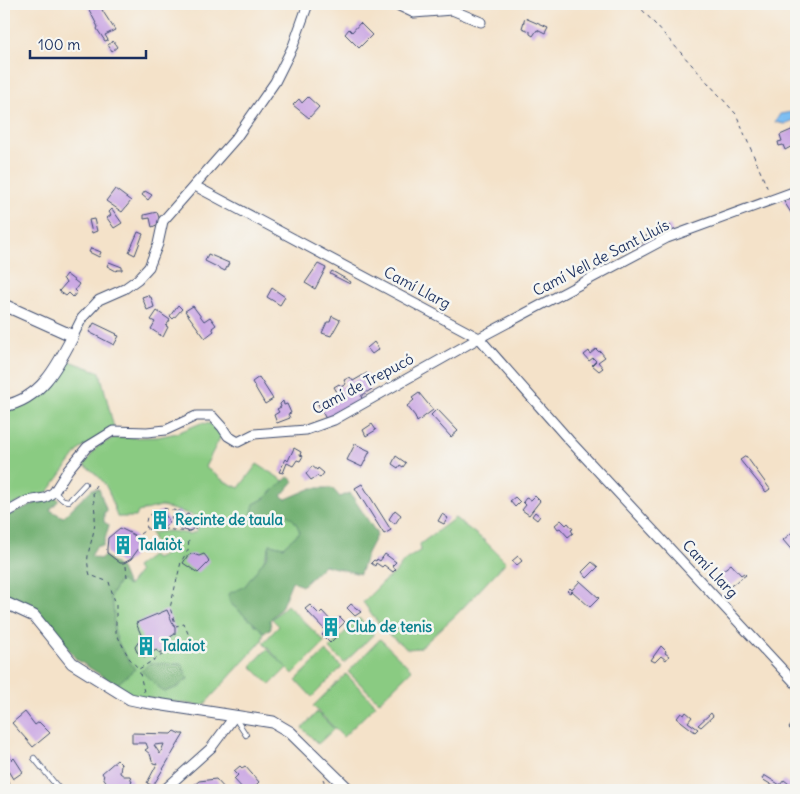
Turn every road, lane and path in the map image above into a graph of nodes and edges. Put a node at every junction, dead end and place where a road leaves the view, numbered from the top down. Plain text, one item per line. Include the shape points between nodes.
1 (308, 4) edge
2 (395, 4) edge
3 (637, 4) edge
4 (481, 22) dead end
5 (195, 186) junction
6 (796, 191) edge
7 (772, 200) junction
8 (4, 306) edge
9 (73, 336) junction
10 (479, 338) junction
11 (4, 406) edge
12 (85, 484) dead end
13 (96, 485) dead end
14 (54, 492) junction
15 (4, 514) edge
16 (148, 529) junction
17 (140, 534) dead end
18 (189, 538) dead end
19 (126, 566) dead end
20 (127, 577) dead end
21 (4, 604) edge
22 (139, 669) junction
23 (796, 684) edge
24 (144, 702) junction
25 (234, 716) junction
26 (246, 735) dead end
27 (34, 758) dead end
28 (322, 775) dead end
29 (60, 790) edge
30 (164, 790) edge
31 (323, 790) edge
32 (349, 790) edge

1 - 5 street via 293,46 274,82 236,138
2 - 4 street via 414,13 452,10
3 - 7 path via 736,114
5 - 9 street via 163,221 149,267 124,289 98,300 82,318
5 - 10 street, Camí Llarg
6 - 7 street, Camí Vell de Sant Lluís
7 - 10 street, Camí Vell de Sant Lluís via 667,238
8 - 9 street
9 - 11 street via 58,366 44,384 26,397
10 - 14 street, Camí de Trepucó via 334,420 306,430 254,434 238,442 228,436 212,416 196,416 166,430 113,431 87,447
10 - 23 street, Camí Llarg via 569,440
12 - 14 lane via 69,502
13 - 22 path via 93,490 95,529 88,553 90,575 109,582 116,605 116,632 129,658
14 - 15 street
16 - 16 path via 147,517 162,508 188,514 196,524 195,529 187,532
16 - 17 path
18 - 22 path via 170,608 176,626 184,624 190,638
19 - 20 path
21 - 24 street via 34,616 72,663 130,699
22 - 24 path
24 - 25 street
25 - 26 lane
25 - 30 street via 211,748
25 - 32 street via 268,717 290,732
27 - 29 lane
28 - 31 path

